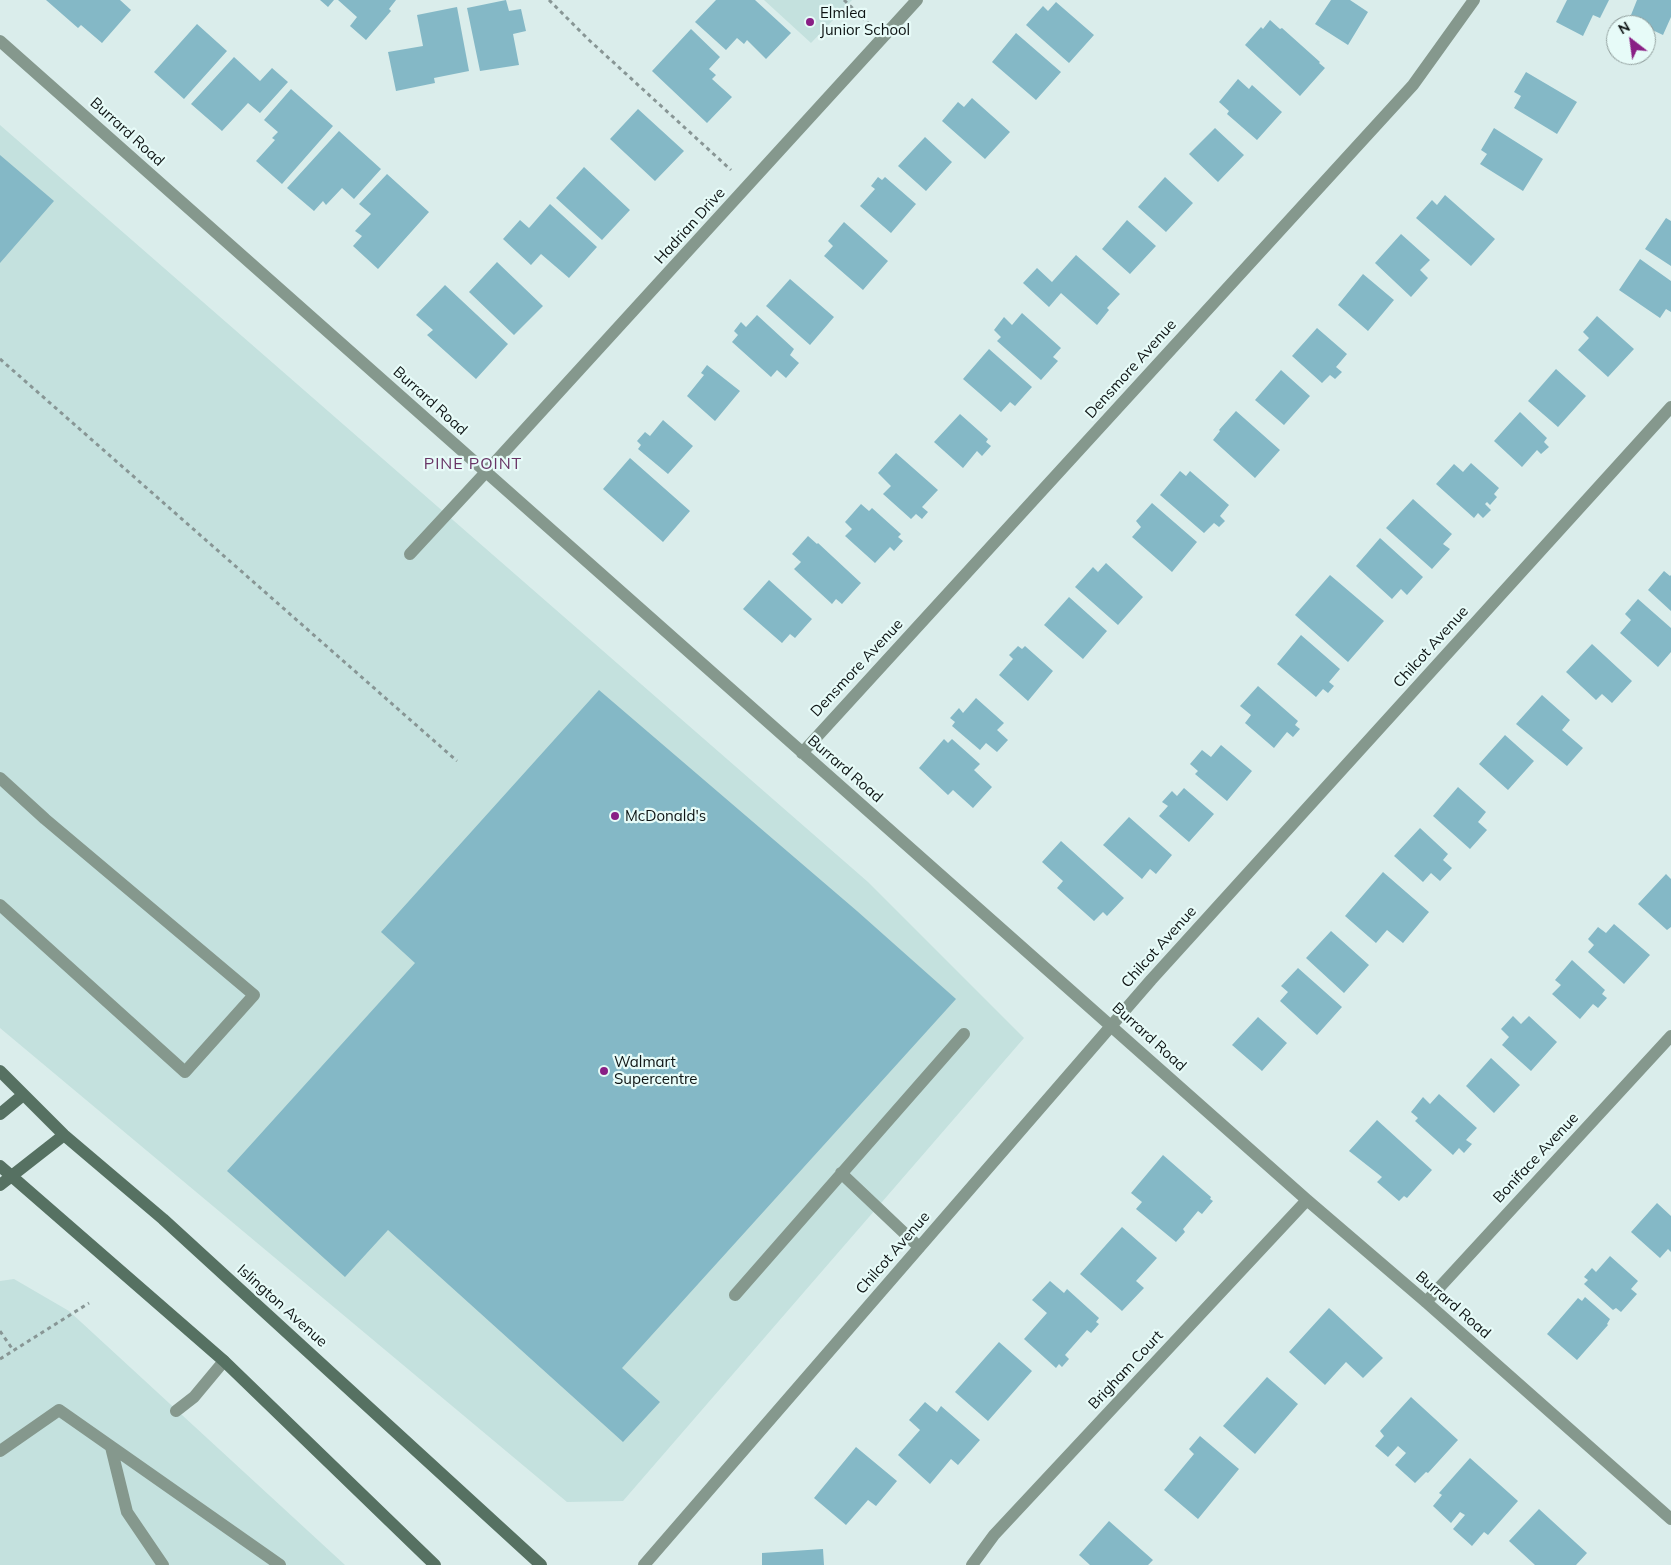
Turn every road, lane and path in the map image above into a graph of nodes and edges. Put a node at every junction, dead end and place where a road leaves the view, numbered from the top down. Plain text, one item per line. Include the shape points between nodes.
1 (549, 0) edge
2 (844, 0) edge
3 (917, 0) edge
4 (1474, 0) edge
5 (882, 38) junction
6 (0, 41) edge
7 (748, 186) junction
8 (0, 359) edge
9 (1671, 407) edge
10 (486, 472) junction
11 (410, 554) dead end
12 (802, 753) junction
13 (457, 761) dead end
14 (0, 778) edge
15 (0, 905) edge
16 (1112, 1026) junction
17 (964, 1034) dead end
18 (1671, 1036) edge
19 (0, 1071) edge
20 (23, 1095) junction
21 (0, 1114) edge
22 (64, 1134) junction
23 (0, 1166) edge
24 (842, 1173) junction
25 (12, 1176) junction
26 (0, 1185) edge
27 (1307, 1200) junction
28 (919, 1247) junction
29 (735, 1295) dead end
30 (1426, 1302) junction
31 (89, 1303) dead end
32 (0, 1331) edge
33 (13, 1350) junction
34 (0, 1359) edge
35 (224, 1362) junction
36 (176, 1411) dead end
37 (111, 1447) junction
38 (0, 1451) edge
39 (1671, 1519) edge
40 (163, 1565) edge
41 (280, 1565) edge
42 (435, 1565) edge
43 (541, 1565) edge
44 (644, 1565) edge
45 (972, 1565) edge

1 - 7 path
2 - 5 path
3 - 5 street, Hadrian Drive
4 - 12 street, Densmore Avenue via 1413,85
5 - 7 street, Hadrian Drive
6 - 10 street, Burrard Road
7 - 10 street, Hadrian Drive
8 - 13 path
9 - 16 street, Chilcot Avenue
10 - 11 street, Hadrian Drive
10 - 12 street, Burrard Road
12 - 16 street, Burrard Road
14 - 15 street via 254,995 185,1072
16 - 27 street, Burrard Road
16 - 28 street, Chilcot Avenue
17 - 24 street
18 - 30 street, Boniface Avenue
19 - 20 main road, Islington Avenue
20 - 21 main road
20 - 22 main road, Islington Avenue
22 - 25 main road
22 - 43 main road, Islington Avenue via 163,1219
23 - 25 main road
24 - 28 street
24 - 29 street
25 - 26 main road
25 - 35 main road
27 - 30 street, Burrard Road
27 - 45 street, Brigham Court via 994,1535
28 - 44 street, Chilcot Avenue
30 - 39 street, Burrard Road
31 - 33 path
32 - 33 path
33 - 34 path
35 - 36 street via 194,1397
35 - 42 main road
37 - 38 street via 59,1410
37 - 40 street via 127,1512
37 - 41 street

